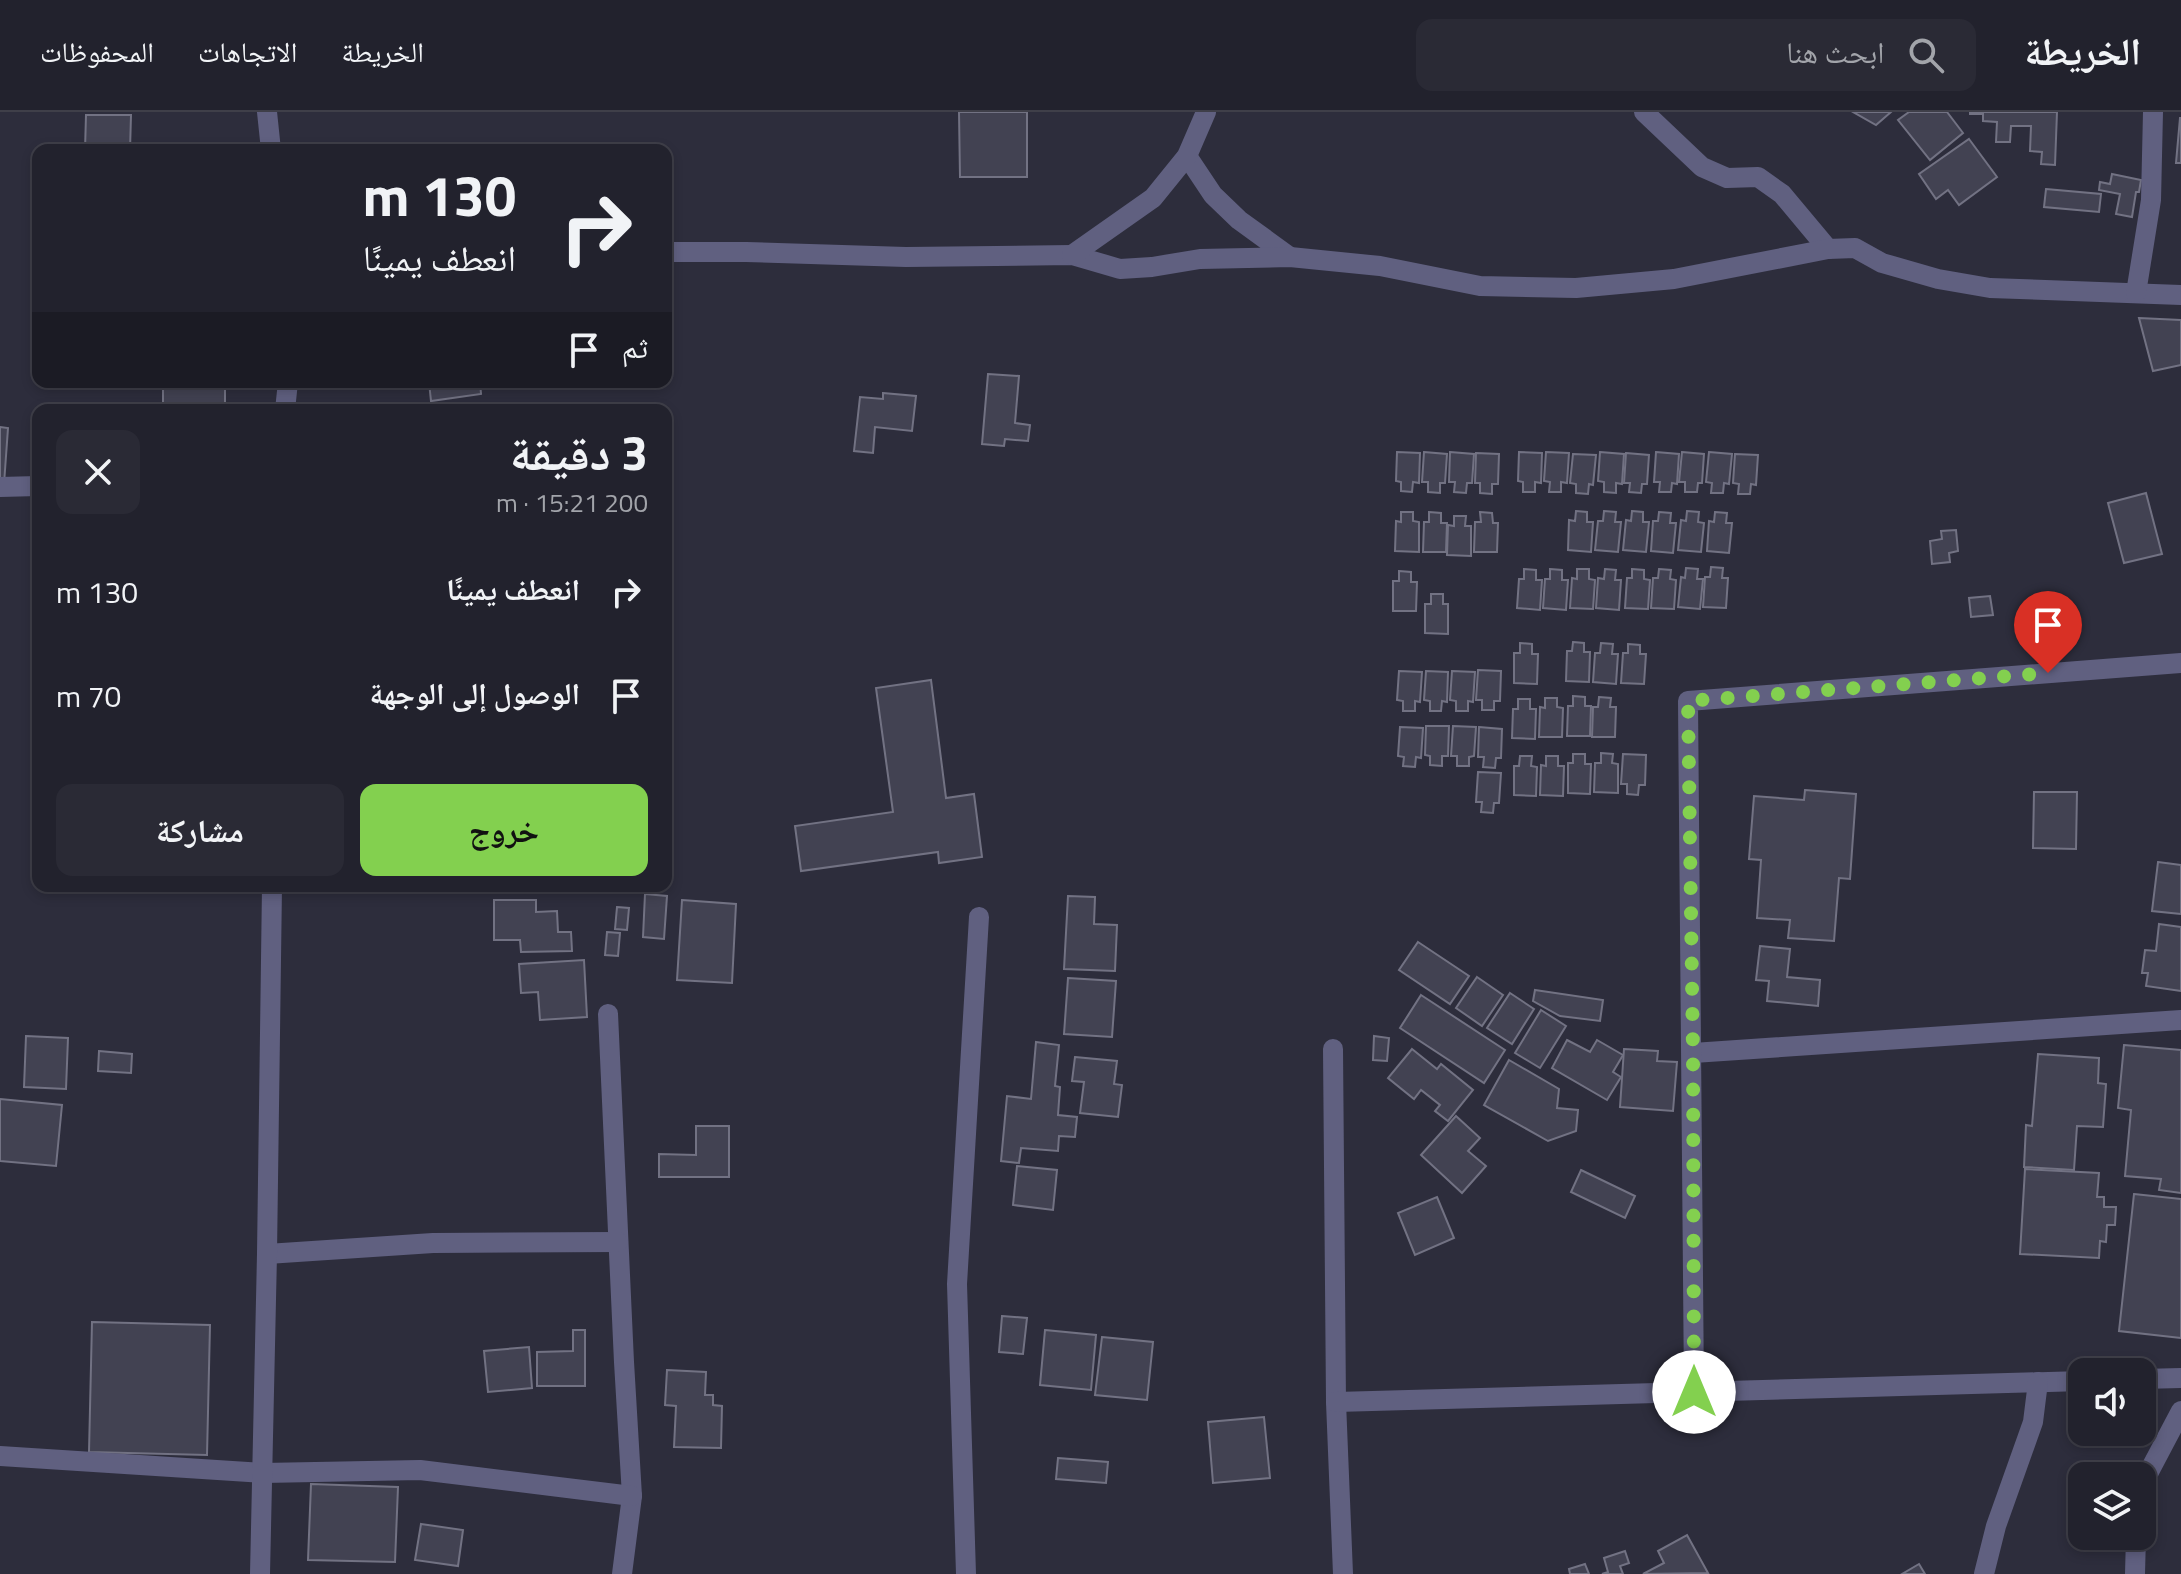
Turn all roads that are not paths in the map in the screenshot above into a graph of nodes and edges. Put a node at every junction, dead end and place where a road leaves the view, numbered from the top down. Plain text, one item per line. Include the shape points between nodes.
1 (267, 112) edge
2 (1206, 112) edge
3 (1644, 112) edge
4 (2153, 112) edge
5 (270, 144) edge
6 (1187, 156) junction
7 (1828, 249) junction
8 (672, 252) edge
9 (1072, 255) junction
10 (1290, 257) junction
11 (2136, 293) junction
12 (2181, 295) edge
13 (32, 486) edge
14 (0, 487) edge
15 (2181, 663) edge
16 (272, 892) edge
17 (979, 917) dead end
18 (608, 1014) dead end
19 (2181, 1020) edge
20 (1333, 1049) dead end
21 (1693, 1053) junction
22 (618, 1242) junction
23 (267, 1254) junction
24 (2181, 1378) edge
25 (2156, 1379) edge
26 (2068, 1381) edge
27 (2038, 1382) junction
28 (1694, 1392) junction
29 (1336, 1402) junction
30 (2181, 1411) edge
31 (0, 1456) edge
32 (2154, 1462) edge
33 (263, 1473) junction
34 (632, 1496) junction
35 (2136, 1550) edge
36 (260, 1574) edge
37 (622, 1574) edge
38 (966, 1574) edge
39 (1343, 1574) edge
40 (1984, 1574) edge
41 (2135, 1574) edge

1 - 5 street
2 - 6 street
3 - 7 street via 1702,167 1727,178 1758,177 1782,194
4 - 11 street via 2151,200
6 - 9 street via 1153,198
6 - 10 street via 1213,195
7 - 10 street via 1674,279 1576,288 1480,286 1380,266
7 - 11 street via 1855,248 1882,263 1990,288
8 - 9 street
9 - 10 street via 1120,269 1200,259
11 - 12 street
13 - 14 street
15 - 21 street via 1688,701
16 - 23 street
17 - 38 street via 957,1284
18 - 22 street
19 - 21 street
20 - 29 street
21 - 28 street
22 - 23 street via 433,1243
22 - 34 street
23 - 33 street
24 - 25 street
26 - 27 street
27 - 28 street
27 - 40 street via 2033,1422
28 - 29 street
29 - 39 street
30 - 32 street
31 - 33 street
33 - 34 street via 420,1470
33 - 36 street
34 - 37 street
35 - 41 street

